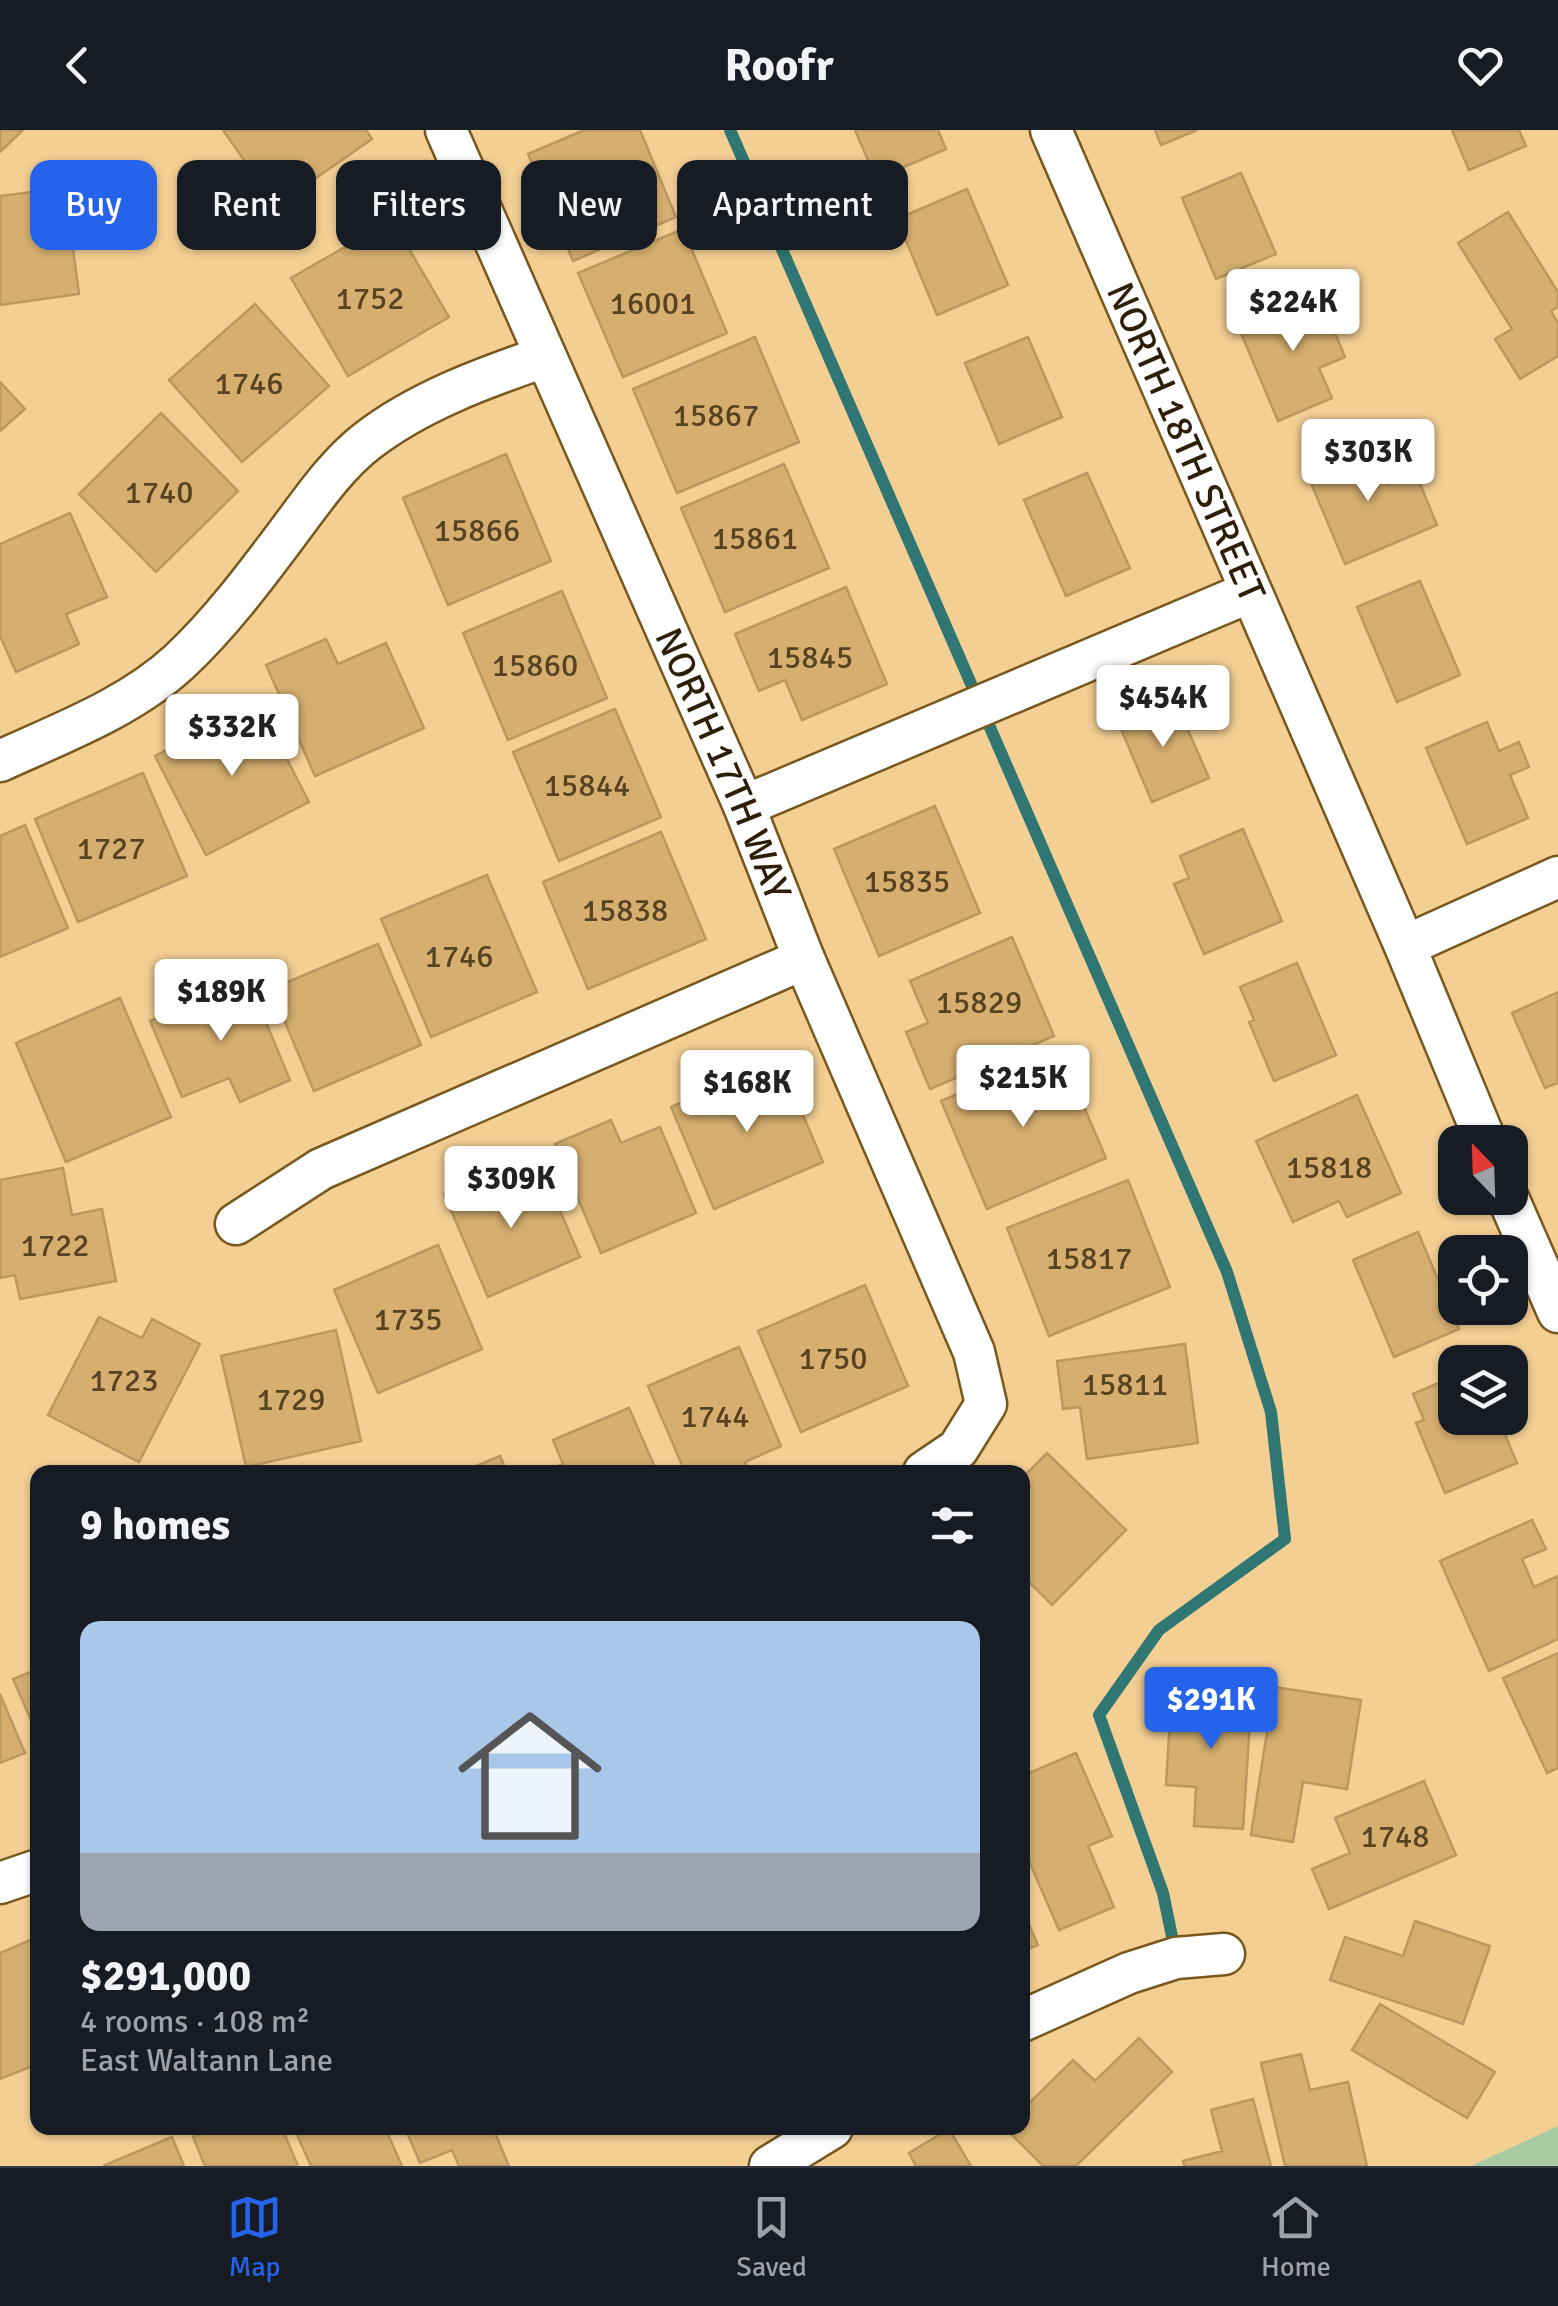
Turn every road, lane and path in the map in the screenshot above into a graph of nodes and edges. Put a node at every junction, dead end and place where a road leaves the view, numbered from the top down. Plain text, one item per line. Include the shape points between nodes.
1 (446, 130) edge
2 (1051, 130) edge
3 (544, 357) junction
4 (1250, 592) junction
5 (0, 761) edge
6 (744, 806) junction
7 (1558, 877) edge
8 (1405, 946) junction
9 (804, 959) junction
10 (1479, 1125) edge
11 (1515, 1215) edge
12 (236, 1224) dead end
13 (1558, 1312) edge
14 (934, 1465) edge
15 (30, 1873) edge
16 (0, 1883) edge
17 (1224, 1954) dead end
18 (1030, 2018) edge
19 (821, 2135) edge
20 (770, 2166) edge

1 - 3 street, NORTH 17TH WAY
2 - 4 street, NORTH 18TH STREET
3 - 5 street via 417,410 364,443 178,663 110,711
3 - 6 street, NORTH 17TH WAY
4 - 6 street
4 - 8 street, NORTH 18TH STREET
6 - 9 street, NORTH 17TH WAY
7 - 8 street
8 - 10 street, NORTH 18TH STREET
9 - 12 street via 321,1169
9 - 14 street, NORTH 17TH WAY via 974,1352 986,1404 958,1449
11 - 13 street
15 - 16 street
17 - 18 street via 1144,1968
19 - 20 street

